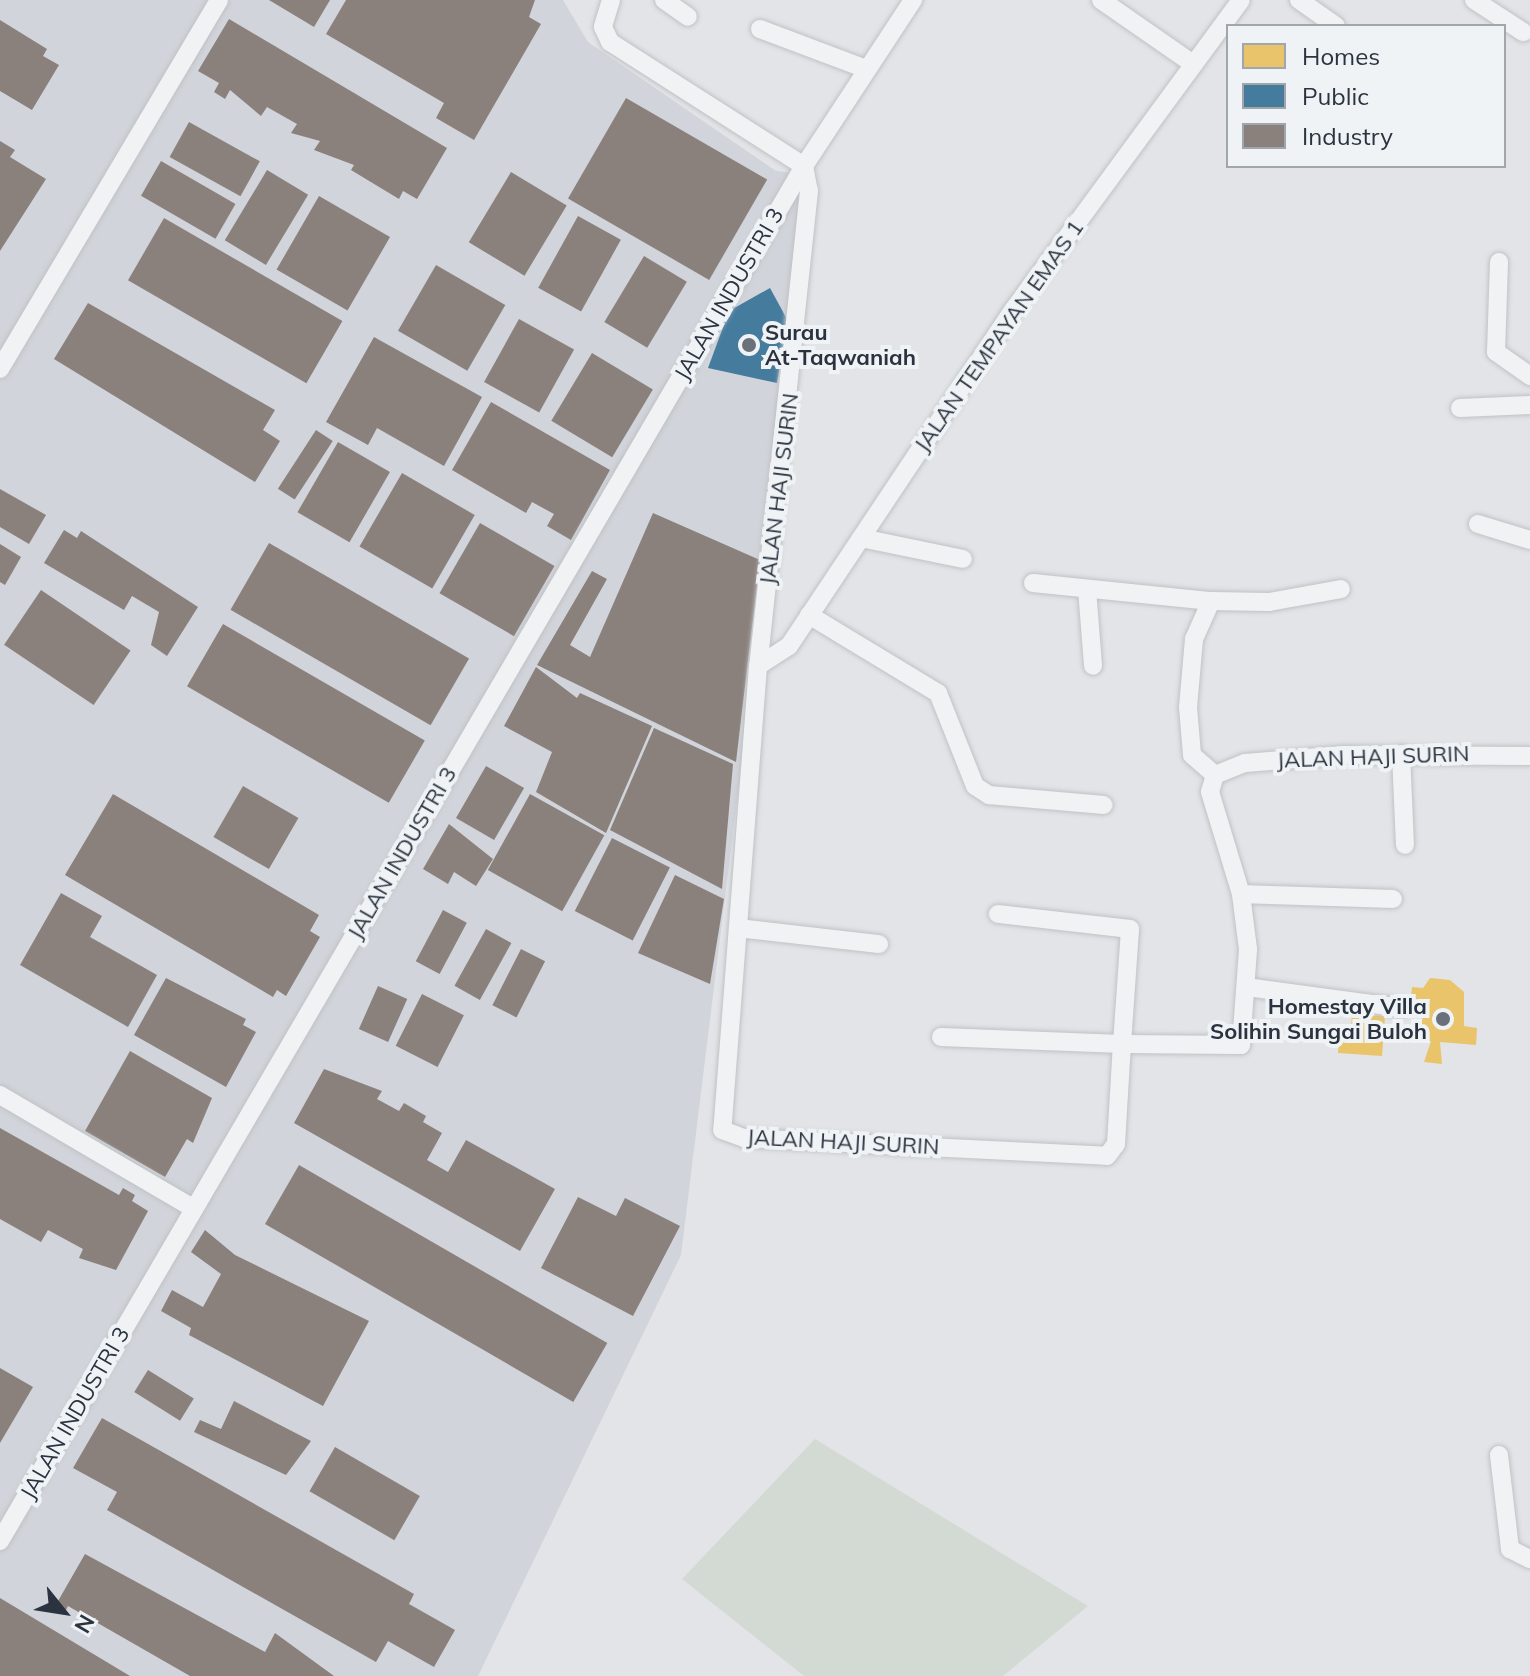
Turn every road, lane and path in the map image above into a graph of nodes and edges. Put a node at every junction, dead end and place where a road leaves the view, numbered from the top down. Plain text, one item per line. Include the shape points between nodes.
1 (219, 0) edge
2 (611, 0) edge
3 (664, 0) edge
4 (913, 0) edge
5 (1101, 0) edge
6 (1241, 0) edge
7 (1299, 0) edge
8 (1474, 0) edge
9 (688, 17) dead end
10 (1333, 24) edge
11 (760, 29) dead end
12 (1523, 32) dead end
13 (1193, 64) junction
14 (864, 68) junction
15 (804, 166) junction
16 (1499, 262) dead end
17 (0, 369) edge
18 (1530, 376) edge
19 (1530, 405) edge
20 (1460, 408) dead end
21 (1478, 524) dead end
22 (861, 538) junction
23 (1530, 540) edge
24 (963, 559) dead end
25 (1033, 583) dead end
26 (1087, 589) junction
27 (1341, 589) dead end
28 (1211, 601) junction
29 (809, 615) junction
30 (758, 666) junction
31 (1093, 666) dead end
32 (1401, 754) junction
33 (1530, 756) edge
34 (1215, 775) junction
35 (1104, 805) dead end
36 (1405, 845) dead end
37 (1241, 894) junction
38 (1393, 899) dead end
39 (998, 914) dead end
40 (738, 928) junction
41 (879, 944) dead end
42 (1247, 987) junction
43 (1402, 1008) dead end
44 (941, 1037) dead end
45 (1122, 1044) junction
46 (0, 1095) edge
47 (194, 1209) junction
48 (1499, 1455) dead end
49 (0, 1541) edge
50 (1530, 1559) edge

1 - 17 street
2 - 15 street via 603,27 610,42
3 - 9 street
4 - 14 street, JALAN INDUSTRI 3
5 - 13 street
6 - 13 street, JALAN TEMPAYAN EMAS 1
7 - 10 street
8 - 12 street
11 - 14 street
13 - 22 street, JALAN TEMPAYAN EMAS 1 via 1014,309
14 - 15 street, JALAN INDUSTRI 3
15 - 30 street, JALAN HAJI SURIN via 809,191 794,366
15 - 47 street, JALAN INDUSTRI 3
16 - 18 street via 1496,352
19 - 20 street
21 - 23 street
22 - 24 street
22 - 29 street, JALAN TEMPAYAN EMAS 1
25 - 26 street
26 - 28 street
26 - 31 street
27 - 28 street via 1269,602
28 - 34 street via 1194,639 1188,707 1192,755
29 - 30 street, JALAN TEMPAYAN EMAS 1 via 780,658
29 - 35 street via 938,693 975,786 989,795
30 - 40 street, JALAN HAJI SURIN
32 - 33 street, JALAN HAJI SURIN
32 - 34 street, JALAN HAJI SURIN via 1245,763
32 - 36 street
34 - 37 street via 1214,811
37 - 38 street
37 - 42 street
39 - 45 street via 1130,929
40 - 41 street
40 - 45 street, JALAN HAJI SURIN via 718,1119 732,1136 1107,1156 1116,1144
42 - 43 street
42 - 45 street via 1241,1045
44 - 45 street
46 - 47 street
47 - 49 street, JALAN INDUSTRI 3
48 - 50 street via 1510,1549

